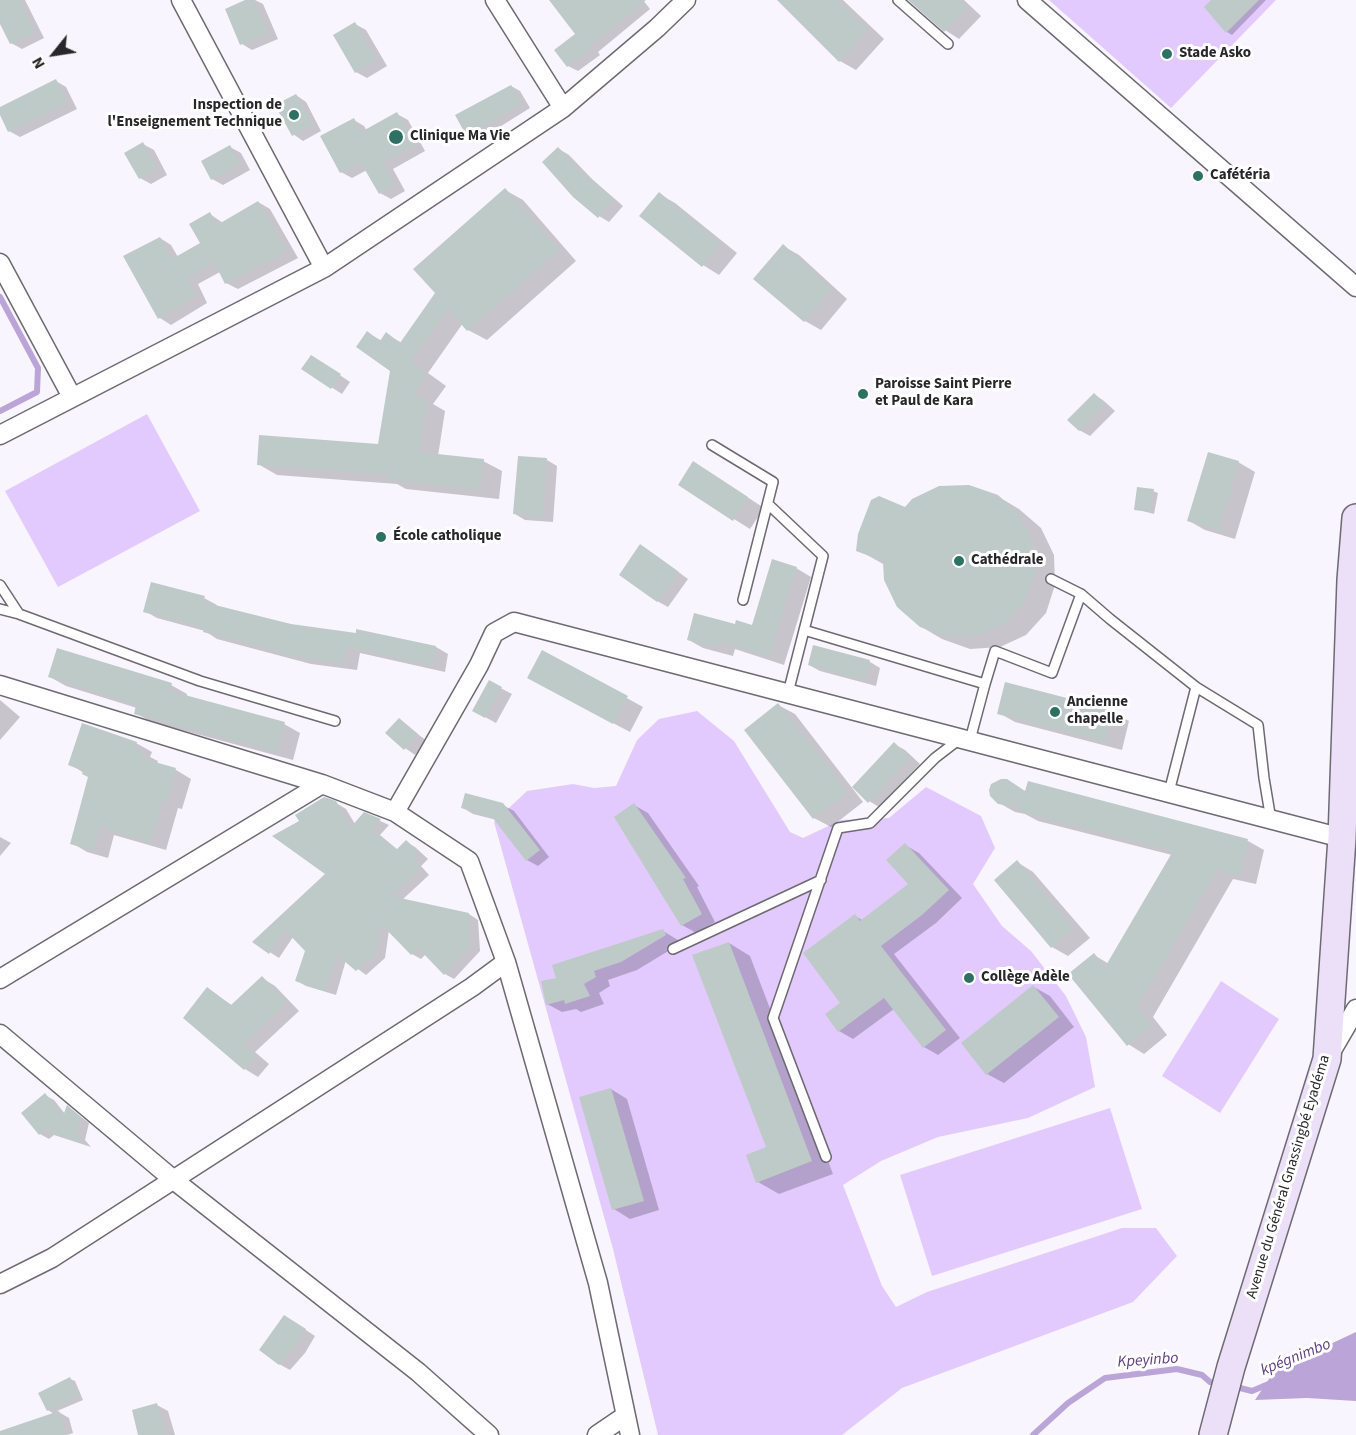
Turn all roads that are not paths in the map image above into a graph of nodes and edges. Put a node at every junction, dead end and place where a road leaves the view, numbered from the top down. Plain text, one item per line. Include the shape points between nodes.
1 (181, 0) edge
2 (495, 0) edge
3 (686, 0) edge
4 (898, 0) edge
5 (1027, 0) edge
6 (948, 44) dead end
7 (563, 108) junction
8 (0, 263) edge
9 (324, 268) junction
10 (1356, 287) edge
11 (72, 397) junction
12 (0, 435) edge
13 (712, 445) dead end
14 (768, 504) junction
15 (1356, 518) edge
16 (1051, 579) dead end
17 (0, 585) edge
18 (1081, 594) junction
19 (743, 600) dead end
20 (0, 609) edge
21 (19, 614) junction
22 (804, 630) junction
23 (985, 684) junction
24 (0, 685) edge
25 (1196, 687) junction
26 (788, 693) junction
27 (335, 721) dead end
28 (966, 739) junction
29 (322, 784) junction
30 (1169, 792) junction
31 (395, 812) junction
32 (1271, 820) junction
33 (1342, 838) junction
34 (821, 880) junction
35 (673, 949) dead end
36 (506, 962) junction
37 (0, 979) edge
38 (1356, 1009) edge
39 (0, 1034) edge
40 (1327, 1059) junction
41 (826, 1157) dead end
42 (174, 1180) junction
43 (0, 1284) edge
44 (625, 1416) junction
45 (489, 1435) edge
46 (597, 1435) edge
47 (630, 1435) edge
48 (1213, 1435) edge

1 - 9 street
2 - 7 street
3 - 7 street
4 - 6 lane
5 - 10 street
7 - 9 street
8 - 11 street
9 - 11 street
11 - 12 street
13 - 14 lane via 773,482
14 - 19 lane
14 - 22 lane via 823,556
15 - 33 main road, Avenue du Général Gnassingbé Eyadéma
16 - 18 lane
17 - 21 lane
18 - 23 lane via 1052,673 995,651
18 - 25 lane
20 - 21 lane
21 - 27 lane via 200,681
22 - 23 lane
22 - 26 lane
23 - 28 lane
24 - 29 street
25 - 30 lane
25 - 32 lane via 1258,725
26 - 28 street
26 - 31 street via 514,622 494,633
28 - 30 street
28 - 34 lane via 935,758 870,823 838,828
29 - 31 street
29 - 37 street
30 - 32 street
31 - 36 street via 469,861
32 - 33 street
33 - 40 main road, Avenue du Général Gnassingbé Eyadéma
34 - 35 lane
34 - 41 lane via 773,1018
36 - 42 street
36 - 44 street via 598,1283
38 - 40 street
39 - 42 street
40 - 48 main road, Avenue du Général Gnassingbé Eyadéma
42 - 43 street via 52,1258
42 - 45 street via 418,1372
44 - 46 street
44 - 47 street

